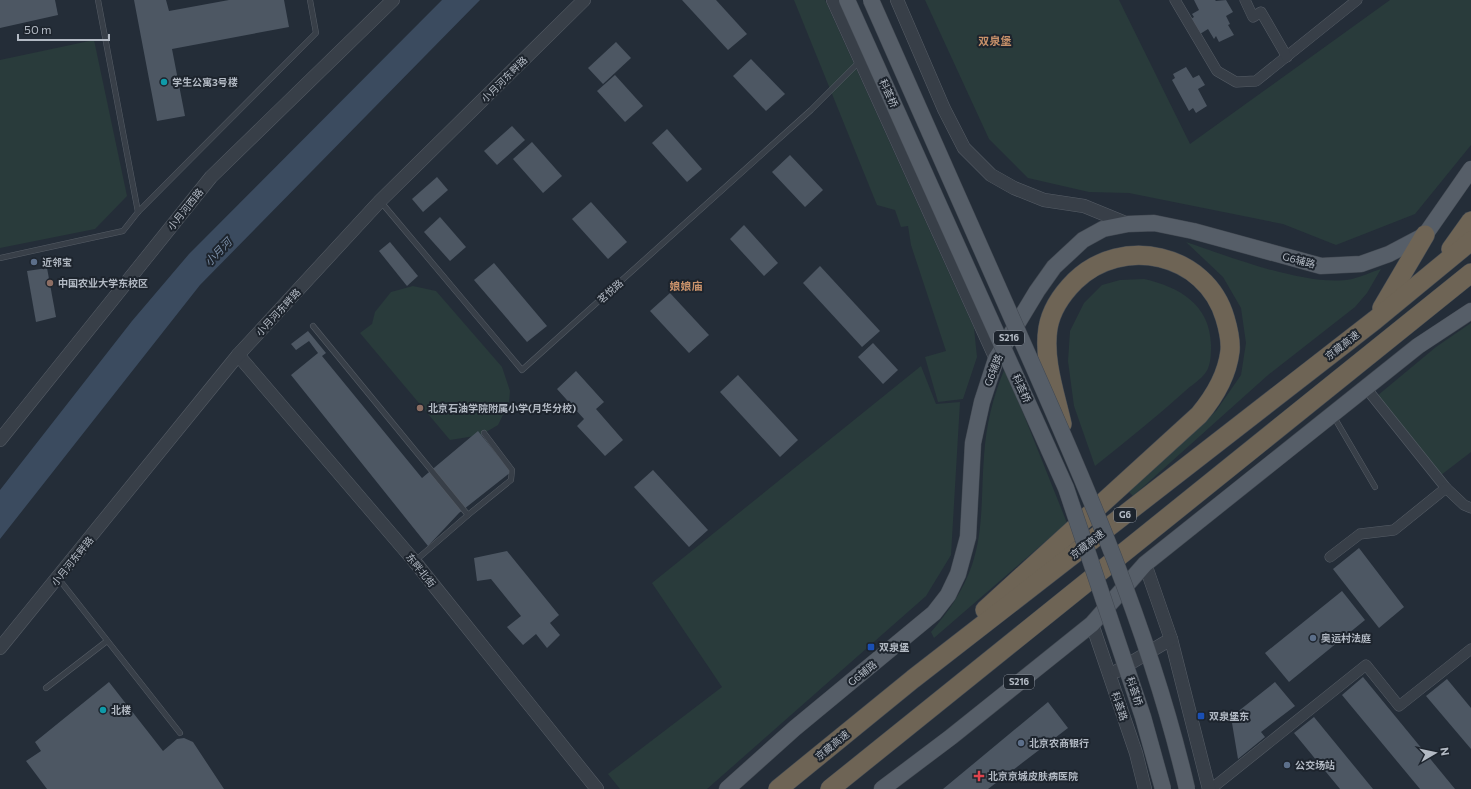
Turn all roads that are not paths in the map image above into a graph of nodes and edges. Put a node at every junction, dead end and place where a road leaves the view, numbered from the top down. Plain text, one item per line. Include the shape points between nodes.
1 (98, 0) edge
2 (310, 0) edge
3 (393, 0) edge
4 (584, 0) edge
5 (833, 0) edge
6 (847, 0) edge
7 (871, 0) edge
8 (897, 0) edge
9 (1175, 0) edge
10 (1245, 0) edge
11 (1357, 0) edge
12 (1287, 57) junction
13 (860, 61) junction
14 (1471, 169) edge
15 (380, 201) junction
16 (138, 212) junction
17 (1471, 221) edge
18 (1128, 224) junction
19 (1425, 235) junction
20 (1471, 241) edge
21 (0, 258) edge
22 (1437, 269) junction
23 (1471, 274) edge
24 (1471, 291) edge
25 (1471, 311) edge
26 (1375, 320) junction
27 (313, 326) dead end
28 (1404, 327) junction
29 (238, 355) junction
30 (996, 360) junction
31 (1366, 388) junction
32 (1332, 414) junction
33 (484, 433) dead end
34 (1064, 435) junction
35 (0, 440) edge
36 (1375, 487) dead end
37 (1446, 488) junction
38 (1471, 508) edge
39 (468, 515) junction
40 (1330, 557) dead end
41 (414, 562) junction
42 (1145, 564) junction
43 (58, 578) junction
44 (1092, 624) junction
45 (1171, 639) junction
46 (108, 641) junction
47 (0, 648) edge
48 (1471, 650) edge
49 (1110, 675) junction
50 (913, 679) junction
51 (46, 688) dead end
52 (180, 733) dead end
53 (597, 789) edge
54 (727, 789) edge
55 (778, 789) edge
56 (830, 789) edge
57 (882, 789) edge
58 (1145, 789) edge
59 (1163, 789) edge
60 (1187, 789) edge
61 (1210, 789) edge

1 - 16 lane
2 - 16 lane via 316,33
3 - 35 street, 小月河西路 via 211,177
4 - 15 street, 小月河东畔路
5 - 13 street
6 - 59 main road, 科荟桥, bridge via 1066,488 1143,717
7 - 34 main road, 科荟桥, bridge
8 - 18 street via 944,109 964,148 991,174 1014,188 1044,200 1084,206
9 - 12 street via 1217,71 1236,82 1256,81
10 - 12 street via 1253,17 1261,12
11 - 12 street
13 - 15 lane, 茗悦路 via 812,110 522,370
13 - 30 street
14 - 19 main road, G6辅路 / S216
15 - 29 street, 小月河东畔路
16 - 21 lane via 123,231
17 - 22 highway
18 - 19 main road, G6辅路 / S216 via 1154,223 1193,231 1322,266 1361,264 1389,254
18 - 30 main road, G6辅路 / S216 via 1103,229 1082,240 1054,267
19 - 26 highway
20 - 22 highway, 京藏高速 / G6
22 - 26 highway, 京藏高速 / G6
23 - 28 highway
24 - 28 highway
25 - 31 main road, S216 via 1418,346
26 - 50 highway, 京藏高速 / G6
27 - 39 lane
28 - 56 highway
29 - 41 street, 东畔北街
29 - 43 street, 小月河东畔路
30 - 54 main road, G6辅路 / S216 via 982,402 973,443 968,537 958,574 948,595 934,613 795,728
31 - 32 main road, S216
31 - 37 street
32 - 36 lane
32 - 42 main road, S216
33 - 39 lane via 512,470 512,480
34 - 50 highway, bridge via 1050,367 1048,327 1067,289 1096,266 1129,255 1164,258 1201,278 1212,292 1229,330 1230,349 1225,373 1214,398 1199,415 1012,584
34 - 60 main road, 科荟桥, bridge via 1137,619
37 - 38 street via 1464,505
37 - 40 street via 1394,530 1360,534
39 - 41 lane
41 - 53 street, 东畔北街
42 - 44 main road, S216
42 - 45 street
43 - 46 lane
43 - 47 street, 小月河东畔路
44 - 49 street, 科荟路
44 - 57 main road, S216
45 - 49 street
45 - 61 street
46 - 51 lane
46 - 52 lane
48 - 61 street via 1399,706 1366,665
49 - 58 street, 科荟路
50 - 55 highway, 京藏高速 / G6

